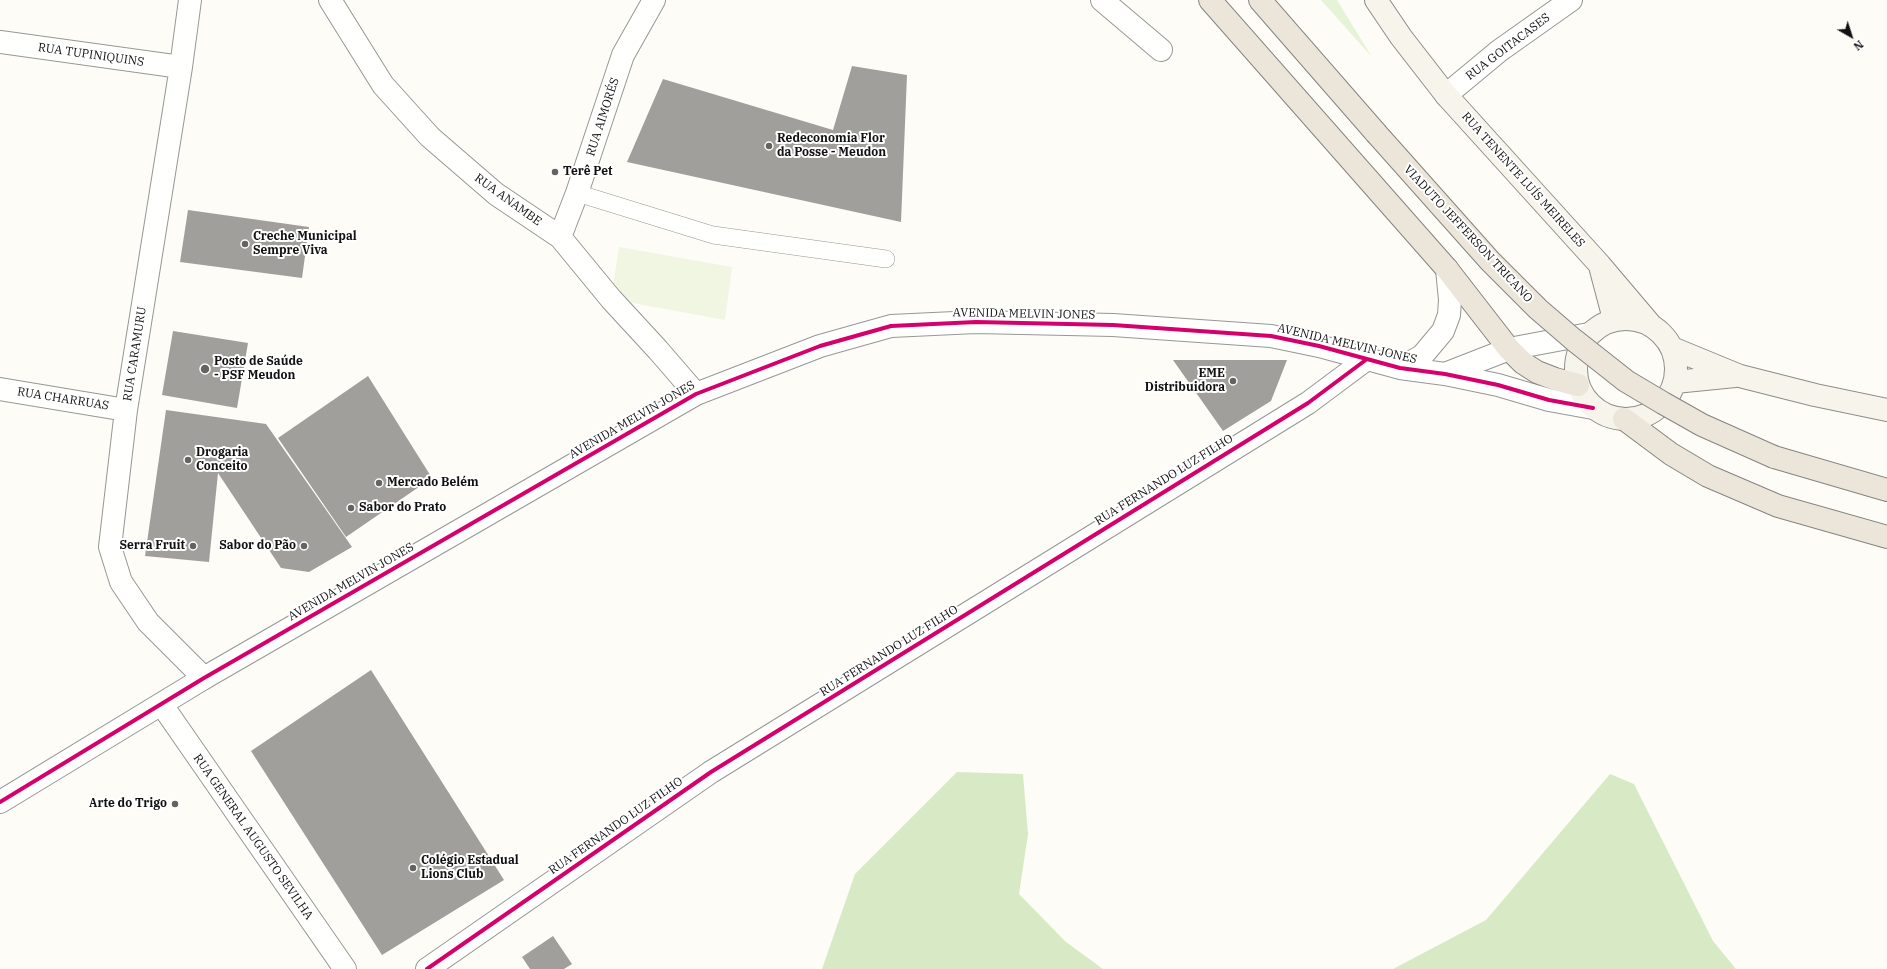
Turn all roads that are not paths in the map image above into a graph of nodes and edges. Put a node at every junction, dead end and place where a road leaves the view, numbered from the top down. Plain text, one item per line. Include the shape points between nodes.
1 (190, 0) edge
2 (330, 0) edge
3 (654, 0) edge
4 (1102, 0) edge
5 (1210, 0) edge
6 (1260, 0) edge
7 (1376, 0) edge
8 (1571, 0) edge
9 (0, 42) edge
10 (1161, 50) dead end
11 (181, 67) junction
12 (1446, 95) junction
13 (577, 194) junction
14 (560, 237) junction
15 (886, 259) dead end
16 (1600, 265) junction
17 (1446, 269) junction
18 (1614, 319) junction
19 (1650, 324) junction
20 (1589, 334) junction
21 (1672, 348) junction
22 (1509, 349) junction
23 (1367, 359) junction
24 (1400, 368) junction
25 (1445, 374) junction
26 (1740, 376) junction
27 (1675, 382) junction
28 (1578, 385) junction
29 (0, 389) edge
30 (696, 394) junction
31 (1593, 408) junction
32 (126, 410) junction
33 (1887, 410) edge
34 (1624, 419) junction
35 (1885, 490) edge
36 (1887, 537) edge
37 (204, 678) junction
38 (162, 705) junction
39 (0, 802) edge
40 (345, 969) edge
41 (427, 969) edge

1 - 11 street, RUA CARAMURU
2 - 14 street, RUA ANAMBE via 383,85 430,137 496,194
3 - 13 street, RUA AIMORÉS via 623,55
4 - 10 street
5 - 17 highway
6 - 35 highway, VIADUTO JEFFERSON TRICANO, bridge via 1490,261 1574,340 1626,381 1702,425 1774,457
7 - 12 main road, RUA TENENTE LUÍS MEIRELES
8 - 12 street, RUA GOITACASES via 1499,51
9 - 11 street, RUA TUPINIQUINS
11 - 32 street, RUA CARAMURU
12 - 16 main road, RUA TENENTE LUÍS MEIRELES
13 - 14 street, RUA AIMORÉS
13 - 15 lane via 713,235
14 - 30 street, RUA ANAMBE via 611,299
16 - 18 main road, RUA TENENTE LUÍS MEIRELES
16 - 19 main road, RUA TENENTE LUÍS MEIRELES
17 - 22 highway
17 - 24 street via 1450,300 1449,315 1443,331 1422,356
18 - 19 main road via 1632,318
18 - 20 main road
19 - 21 main road via 1663,334
20 - 22 street
20 - 28 main road via 1576,358
21 - 26 main road
21 - 27 main road via 1676,364
22 - 25 street
22 - 28 highway via 1537,372
23 - 24 street, AVENIDA MELVIN JONES
23 - 30 street, AVENIDA MELVIN JONES via 1271,336 1090,324 976,322 891,326 820,346
23 - 41 street, RUA FERNANDO LUZ FILHO via 1308,403 712,772
24 - 25 street, AVENIDA MELVIN JONES
25 - 31 street, AVENIDA MELVIN JONES via 1498,385 1549,400
26 - 27 main road
26 - 33 main road via 1815,396
27 - 34 main road via 1668,397 1656,409 1641,417
28 - 31 main road via 1584,398
29 - 32 street, RUA CHARRUAS
30 - 37 street, AVENIDA MELVIN JONES
31 - 34 main road via 1608,416
32 - 37 street, RUA CARAMURU via 110,547 120,582 148,622
34 - 36 highway via 1670,454 1708,476 1778,506
37 - 38 street, AVENIDA MELVIN JONES
38 - 39 street, AVENIDA MELVIN JONES
38 - 40 street, RUA GENERAL AUGUSTO SEVILHA

